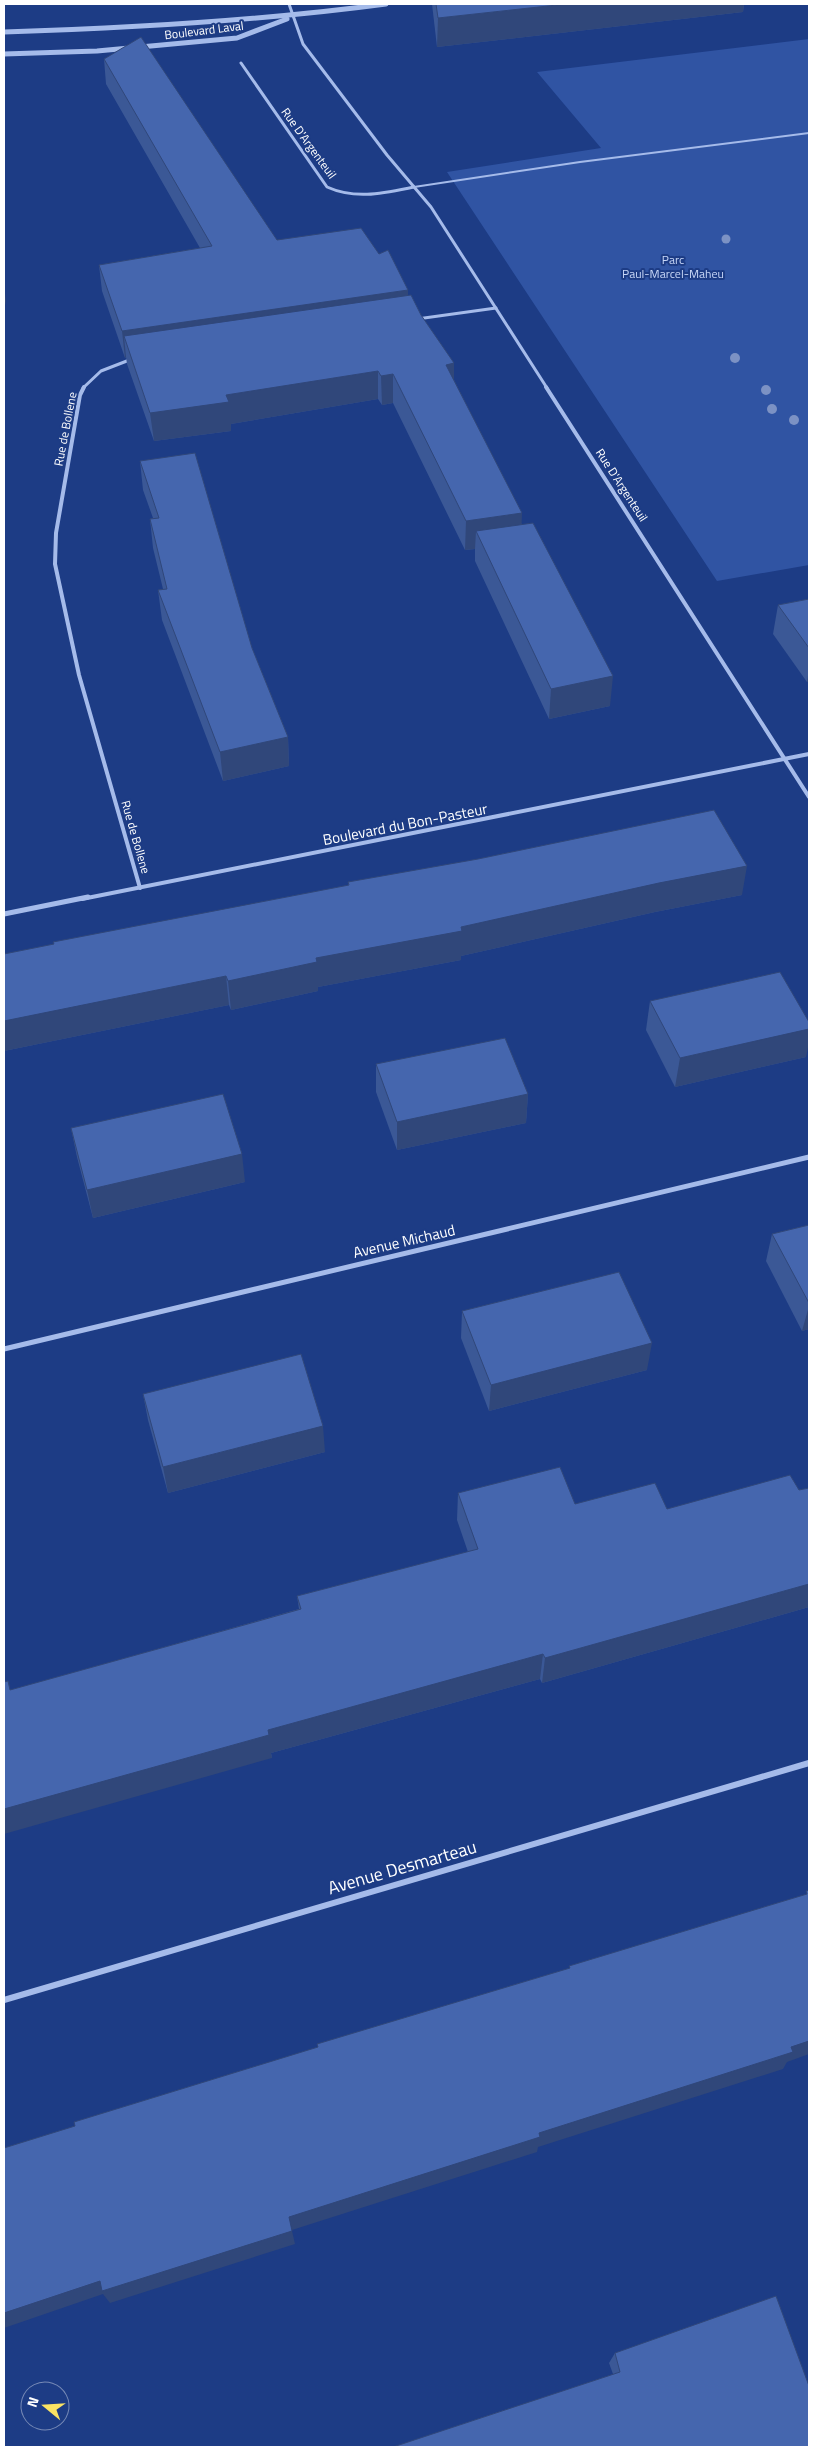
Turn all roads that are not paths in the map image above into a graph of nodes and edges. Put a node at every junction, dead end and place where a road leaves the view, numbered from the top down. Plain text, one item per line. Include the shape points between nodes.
1 (289, 4) edge
2 (386, 4) edge
3 (294, 16) junction
4 (4, 32) edge
5 (4, 54) edge
6 (241, 63) dead end
7 (809, 133) edge
8 (414, 187) junction
9 (496, 308) junction
10 (408, 320) edge
11 (138, 358) edge
12 (809, 754) edge
13 (787, 759) junction
14 (809, 797) edge
15 (140, 888) junction
16 (4, 914) edge
17 (809, 1158) edge
18 (4, 1349) edge
19 (809, 1763) edge
20 (4, 2000) edge

1 - 3 street, Rue D'Argenteuil
2 - 3 street
3 - 4 street, Boulevard Laval via 93,31
3 - 5 street, Boulevard Laval via 244,37 97,51
3 - 8 street, Rue D'Argenteuil via 303,44
6 - 8 street, Rue D'Argenteuil via 326,187 362,195
7 - 8 lane
8 - 9 street, Rue D'Argenteuil via 431,207
9 - 10 street
9 - 13 street, Rue D'Argenteuil
11 - 15 street, Rue de Bollene via 105,368 88,380 83,388 56,533 55,564 79,674
12 - 13 street, Boulevard du Bon-Pasteur
13 - 14 street, Rue D'Argenteuil
13 - 15 street, Boulevard du Bon-Pasteur
15 - 16 street, Boulevard du Bon-Pasteur
17 - 18 street, Avenue Michaud
19 - 20 street, Avenue Desmarteau

